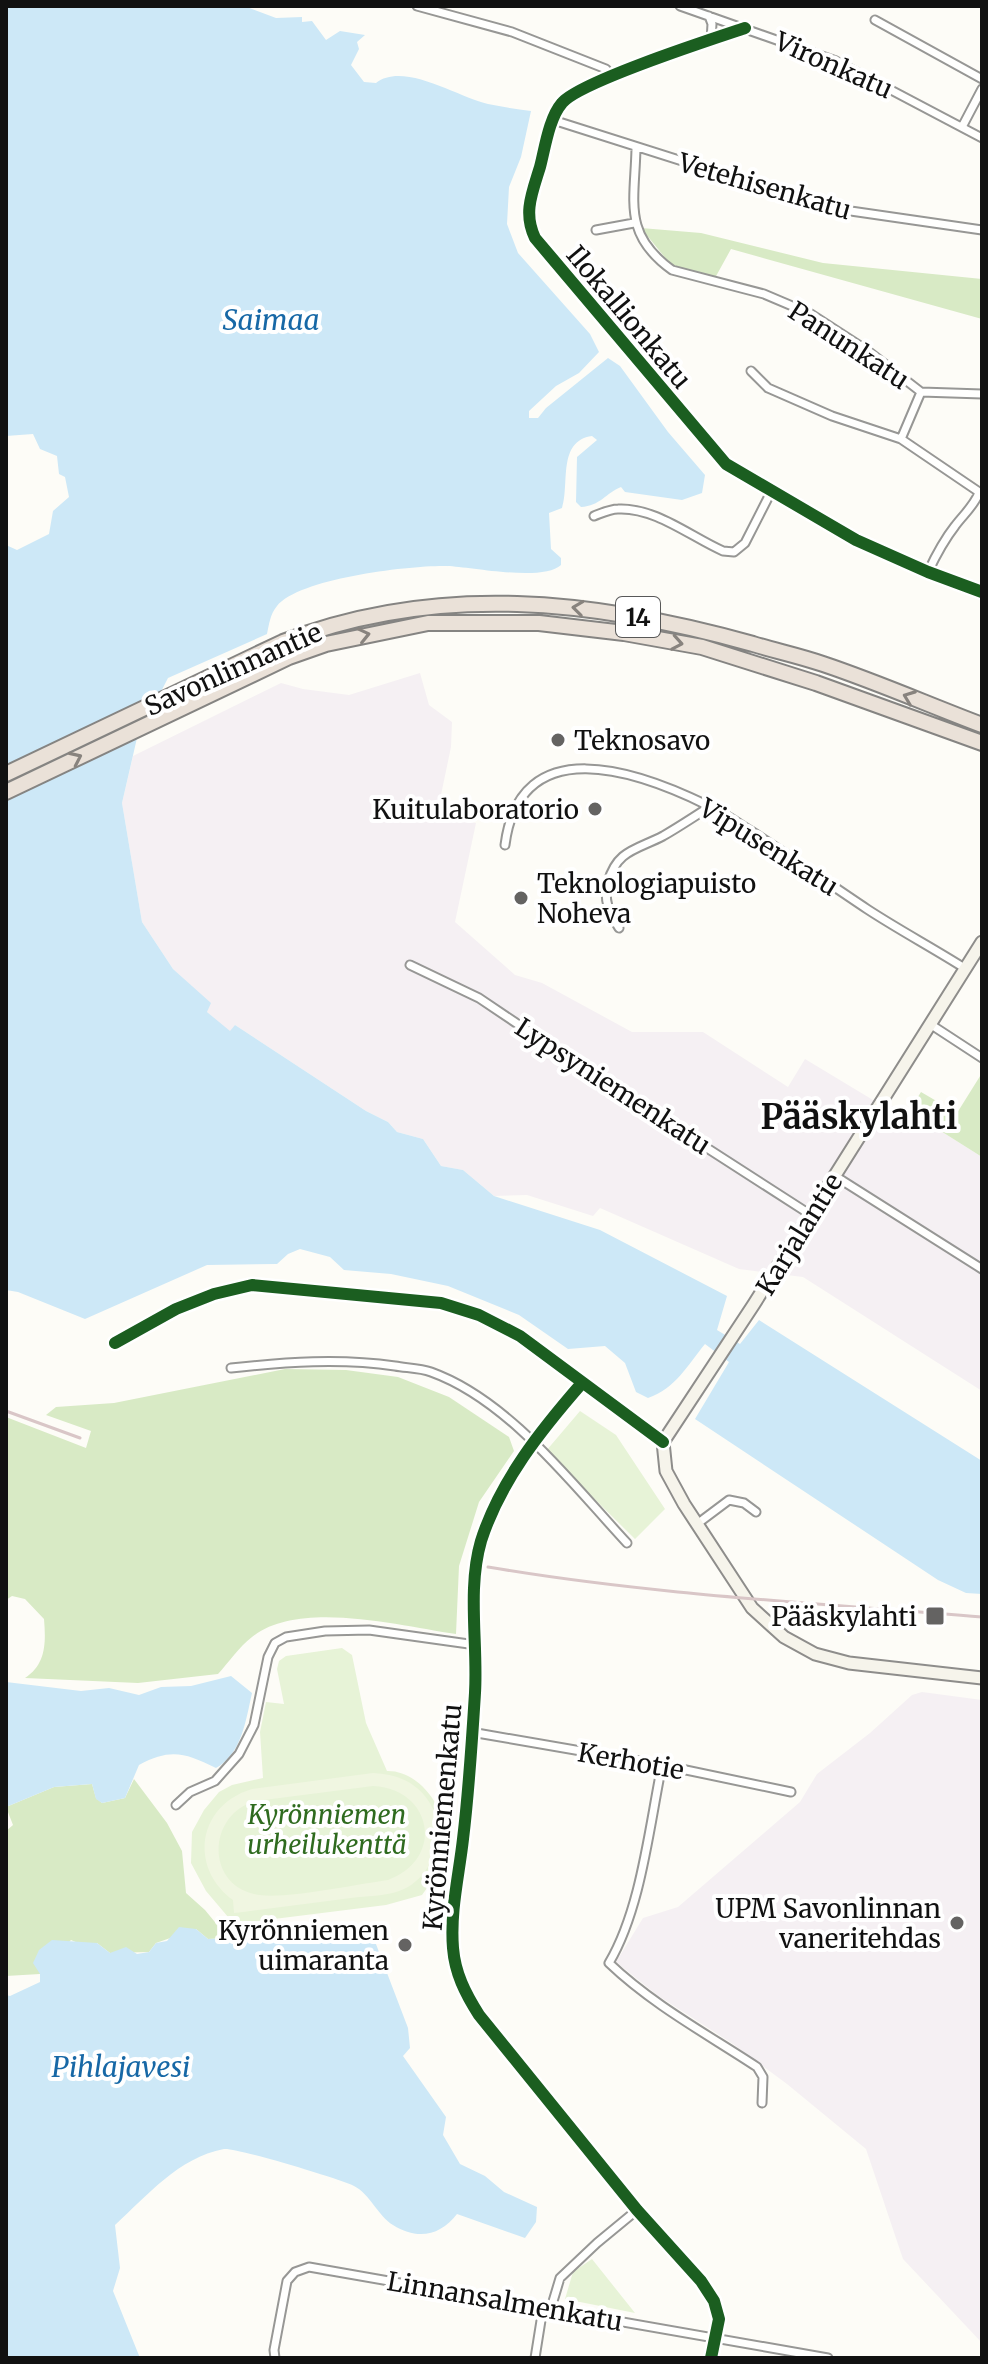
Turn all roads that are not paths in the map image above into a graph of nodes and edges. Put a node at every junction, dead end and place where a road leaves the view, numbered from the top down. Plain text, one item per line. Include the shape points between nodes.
1 (417, 6) edge
2 (680, 6) edge
3 (709, 16) junction
4 (875, 20) dead end
5 (745, 28) junction
6 (711, 40) junction
7 (611, 77) junction
8 (982, 79) edge
9 (982, 89) edge
10 (553, 120) junction
11 (962, 127) junction
12 (982, 138) edge
13 (636, 148) junction
14 (634, 223) junction
15 (596, 230) dead end
16 (982, 230) edge
17 (751, 371) dead end
18 (921, 392) junction
19 (982, 394) edge
20 (901, 439) junction
21 (771, 492) junction
22 (980, 494) edge
23 (594, 516) dead end
24 (928, 572) junction
25 (982, 592) edge
26 (982, 725) edge
27 (982, 743) edge
28 (6, 774) edge
29 (6, 792) edge
30 (711, 806) junction
31 (505, 845) dead end
32 (619, 928) dead end
33 (982, 942) edge
34 (410, 965) dead end
35 (966, 969) junction
36 (930, 1024) junction
37 (982, 1058) edge
38 (835, 1176) junction
39 (811, 1215) junction
40 (982, 1269) edge
41 (115, 1343) dead end
42 (231, 1368) dead end
43 (582, 1383) junction
44 (663, 1442) junction
45 (533, 1443) junction
46 (756, 1512) dead end
47 (697, 1524) junction
48 (627, 1543) dead end
49 (476, 1645) junction
50 (982, 1678) edge
51 (471, 1732) junction
52 (662, 1765) junction
53 (791, 1792) dead end
54 (176, 1805) dead end
55 (762, 2103) dead end
56 (637, 2210) junction
57 (547, 2308) junction
58 (716, 2339) junction
59 (275, 2358) edge
60 (535, 2358) edge
61 (711, 2358) edge
62 (828, 2358) edge

1 - 7 street via 512,32 606,69
2 - 3 street, Vironkatu
3 - 5 street, Vironkatu
3 - 6 street
4 - 8 street
5 - 6 street, Ilokallionkatu
5 - 11 street, Vironkatu via 836,61
6 - 7 street, Ilokallionkatu
7 - 10 street, Ilokallionkatu via 574,93
9 - 11 street
10 - 13 street, Vetehisenkatu
10 - 21 street, Ilokallionkatu via 528,206 535,238 726,464
11 - 12 street, Vironkatu
13 - 14 street
13 - 16 street, Vetehisenkatu via 830,208
14 - 15 street
14 - 18 street, Panunkatu via 644,243 672,270 764,294 811,314
17 - 20 street via 768,388
18 - 19 street, Panunkatu
18 - 20 street
20 - 22 street
21 - 23 street via 745,543 734,552 642,512 618,509
21 - 24 street, Ilokallionkatu via 856,540
22 - 24 street
24 - 25 street, Ilokallionkatu
26 -> 28 highway, Savonlinnantie / 14 via 822,664 702,630 543,604 425,606 318,628 283,642
29 -> 27 highway, Savonlinnantie / 14 via 289,657 428,623 539,623 716,652
30 - 31 street, Vipusenkatu via 618,772 560,771 535,782 518,798
30 - 32 street via 613,865 604,894
30 - 35 street, Vipusenkatu
33 - 35 street, Karjalantie
34 - 39 street, Lypsyniemenkatu via 479,998
35 - 36 street, Karjalantie
36 - 37 street
36 - 38 street, Karjalantie
38 - 39 street, Karjalantie
38 - 40 street
39 - 44 street, Karjalantie
41 - 43 street via 214,1294 252,1285 288,1286 441,1303 479,1315 520,1336
42 - 45 street via 323,1361 430,1371 482,1398
43 - 44 street
43 - 45 street, Kyrönniemenkatu
44 - 47 street via 672,1486
45 - 48 street
45 - 49 street, Kyrönniemenkatu via 494,1506 480,1544
46 - 47 street via 729,1500
47 - 50 street via 752,1608 804,1649 849,1663
49 - 51 street, Kyrönniemenkatu
49 - 54 street via 369,1630 286,1637 275,1643 268,1657 244,1747 215,1781
51 - 52 street, Kerhotie
51 - 56 street, Kyrönniemenkatu via 452,1924 459,1979 479,2015
52 - 53 street, Kerhotie
52 - 55 street via 632,1910 609,1963 666,2010 757,2067 763,2077
56 - 57 street via 560,2278
56 - 58 street, Kyrönniemenkatu via 714,2301 719,2319
57 - 58 street, Linnansalmenkatu
57 - 59 street, Linnansalmenkatu via 309,2267 287,2281
57 - 60 street
58 - 61 street, Kyrönniemenkatu
58 - 62 street, Linnansalmenkatu

